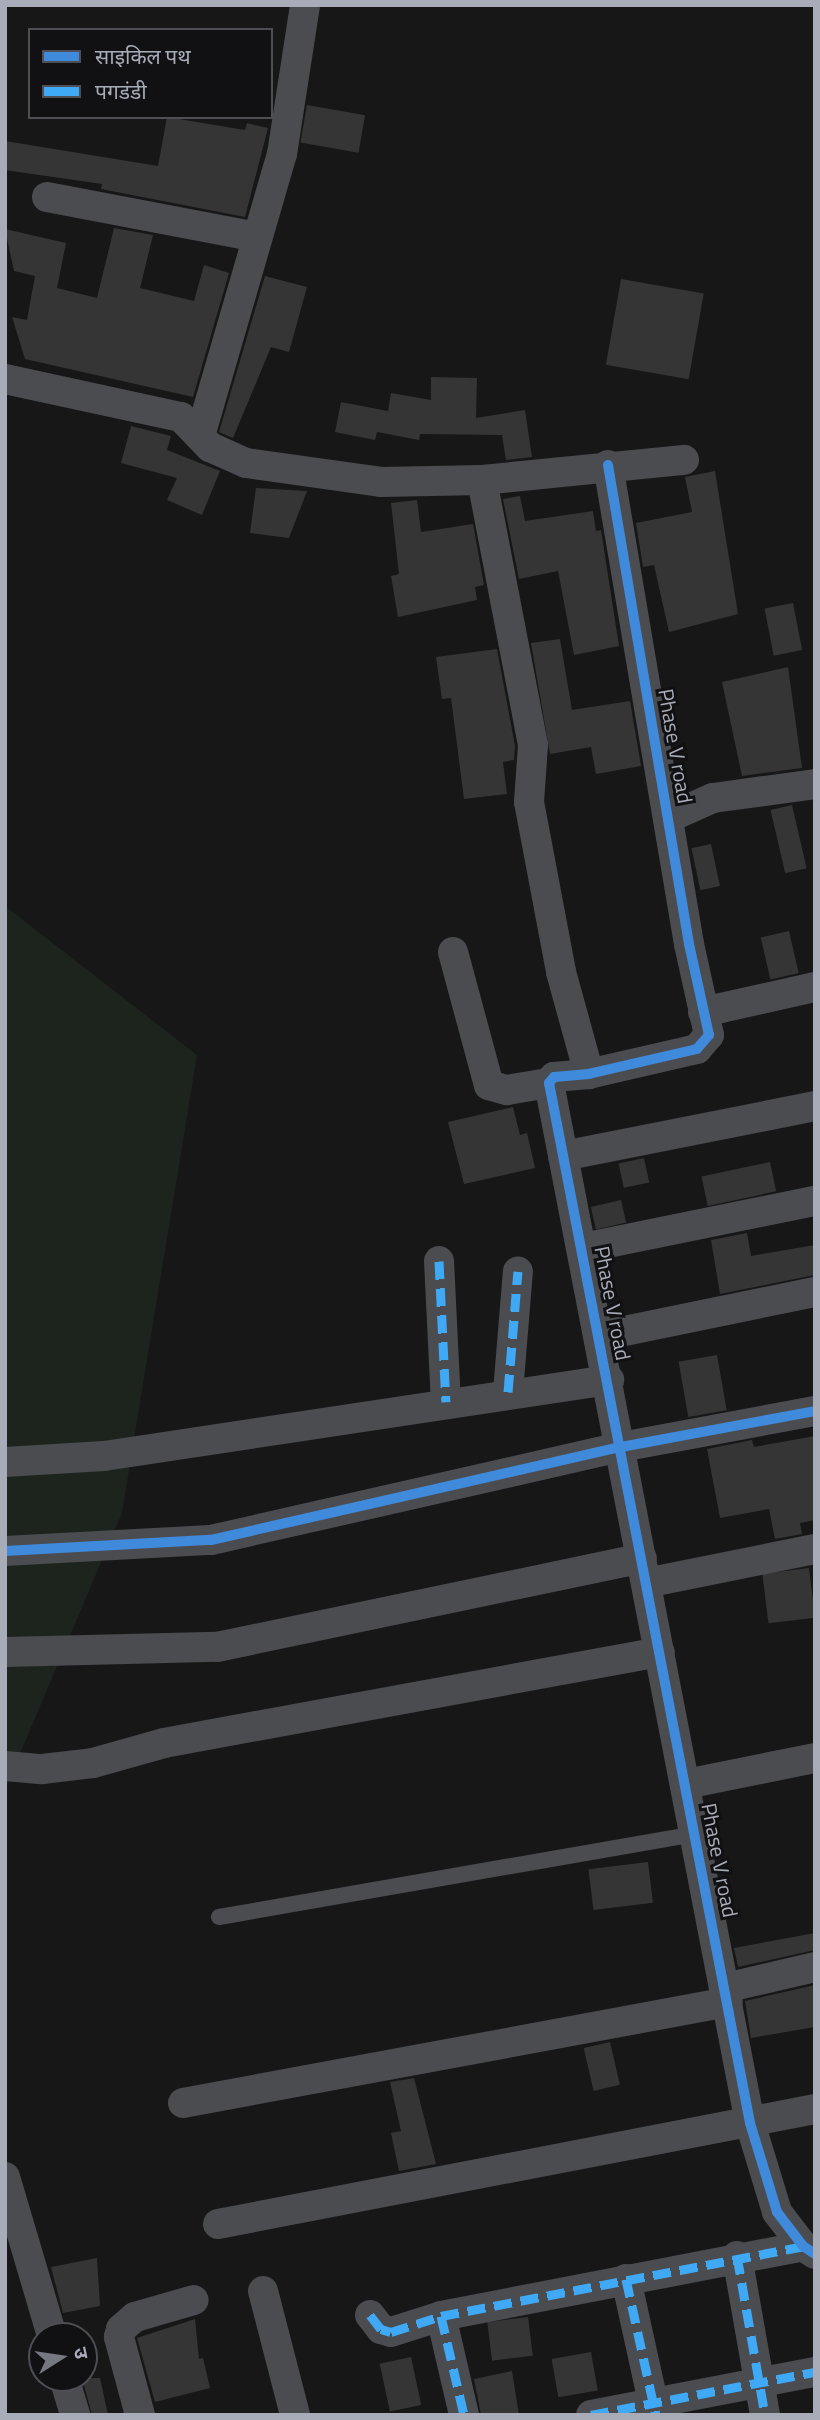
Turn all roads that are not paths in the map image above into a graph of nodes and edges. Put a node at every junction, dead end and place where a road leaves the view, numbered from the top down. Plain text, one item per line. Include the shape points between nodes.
1 (305, 5) edge
2 (47, 197) dead end
3 (257, 236) junction
4 (5, 379) edge
5 (200, 436) junction
6 (684, 460) dead end
7 (608, 465) junction
8 (482, 480) junction
9 (815, 784) edge
10 (668, 818) junction
11 (453, 952) dead end
12 (815, 986) edge
13 (703, 1012) junction
14 (589, 1074) junction
15 (549, 1083) junction
16 (815, 1106) edge
17 (563, 1156) junction
18 (815, 1201) edge
19 (583, 1248) junction
20 (439, 1261) dead end
21 (518, 1271) dead end
22 (815, 1292) edge
23 (600, 1336) junction
24 (609, 1380) junction
25 (508, 1392) junction
26 (446, 1402) junction
27 (815, 1411) edge
28 (621, 1447) junction
29 (5, 1462) edge
30 (815, 1549) edge
31 (5, 1551) edge
32 (644, 1570) junction
33 (660, 1652) junction
34 (5, 1653) edge
35 (815, 1758) edge
36 (5, 1766) edge
37 (686, 1784) junction
38 (696, 1834) junction
39 (219, 1917) dead end
40 (815, 1967) edge
41 (727, 1995) junction
42 (183, 2103) dead end
43 (815, 2109) edge
44 (750, 2123) junction
45 (5, 2177) edge
46 (218, 2224) dead end
47 (809, 2250) edge
48 (737, 2256) junction
49 (625, 2279) junction
50 (263, 2291) dead end
51 (194, 2300) dead end
52 (370, 2315) dead end
53 (441, 2316) junction
54 (48, 2322) edge
55 (815, 2372) edge
56 (759, 2382) junction
57 (68, 2392) edge
58 (654, 2408) edge
59 (75, 2415) edge
60 (140, 2415) edge
61 (295, 2415) edge
62 (464, 2415) edge
63 (591, 2415) edge
64 (765, 2415) edge

1 - 3 street via 282,153
2 - 3 street
3 - 5 street
4 - 5 street via 181,416
5 - 8 street via 218,452 246,463 381,482
6 - 7 street
7 - 8 street
7 - 10 street, Phase V road
8 - 14 street via 533,745 529,802 561,972
9 - 10 street via 713,799
10 - 13 street, Phase V road
11 - 15 street via 489,1085 507,1090
12 - 13 street
13 - 14 street, Phase V road via 709,1035 697,1049
14 - 15 street, Phase V road via 554,1077
15 - 17 street, Phase V road
16 - 17 street
17 - 19 street, Phase V road
18 - 19 street
19 - 23 street, Phase V road
20 - 26 street
21 - 25 street
22 - 23 street
23 - 24 street, Phase V road
24 - 25 street
24 - 28 street, Phase V road
25 - 26 street
26 - 29 street via 104,1456
27 - 28 street
28 - 31 street via 211,1540
28 - 32 street, Phase V road
30 - 32 street
32 - 33 street, Phase V road
32 - 34 street via 218,1647
33 - 36 street via 164,1743 93,1763 42,1769
33 - 37 street, Phase V road
35 - 37 street
37 - 38 street, Phase V road
38 - 39 lane
38 - 41 street, Phase V road
40 - 41 street
41 - 42 street
41 - 44 street, Phase V road
43 - 44 street
44 - 46 street
44 - 47 street, Phase V road via 777,2212
45 - 54 street
47 - 48 street
48 - 49 street
48 - 56 street
49 - 53 street
49 - 58 street
50 - 61 street
51 - 60 street via 135,2317 121,2329
52 - 53 street via 381,2329 391,2332
53 - 62 street
55 - 56 street
56 - 58 street
56 - 64 street
57 - 59 street
58 - 63 street

